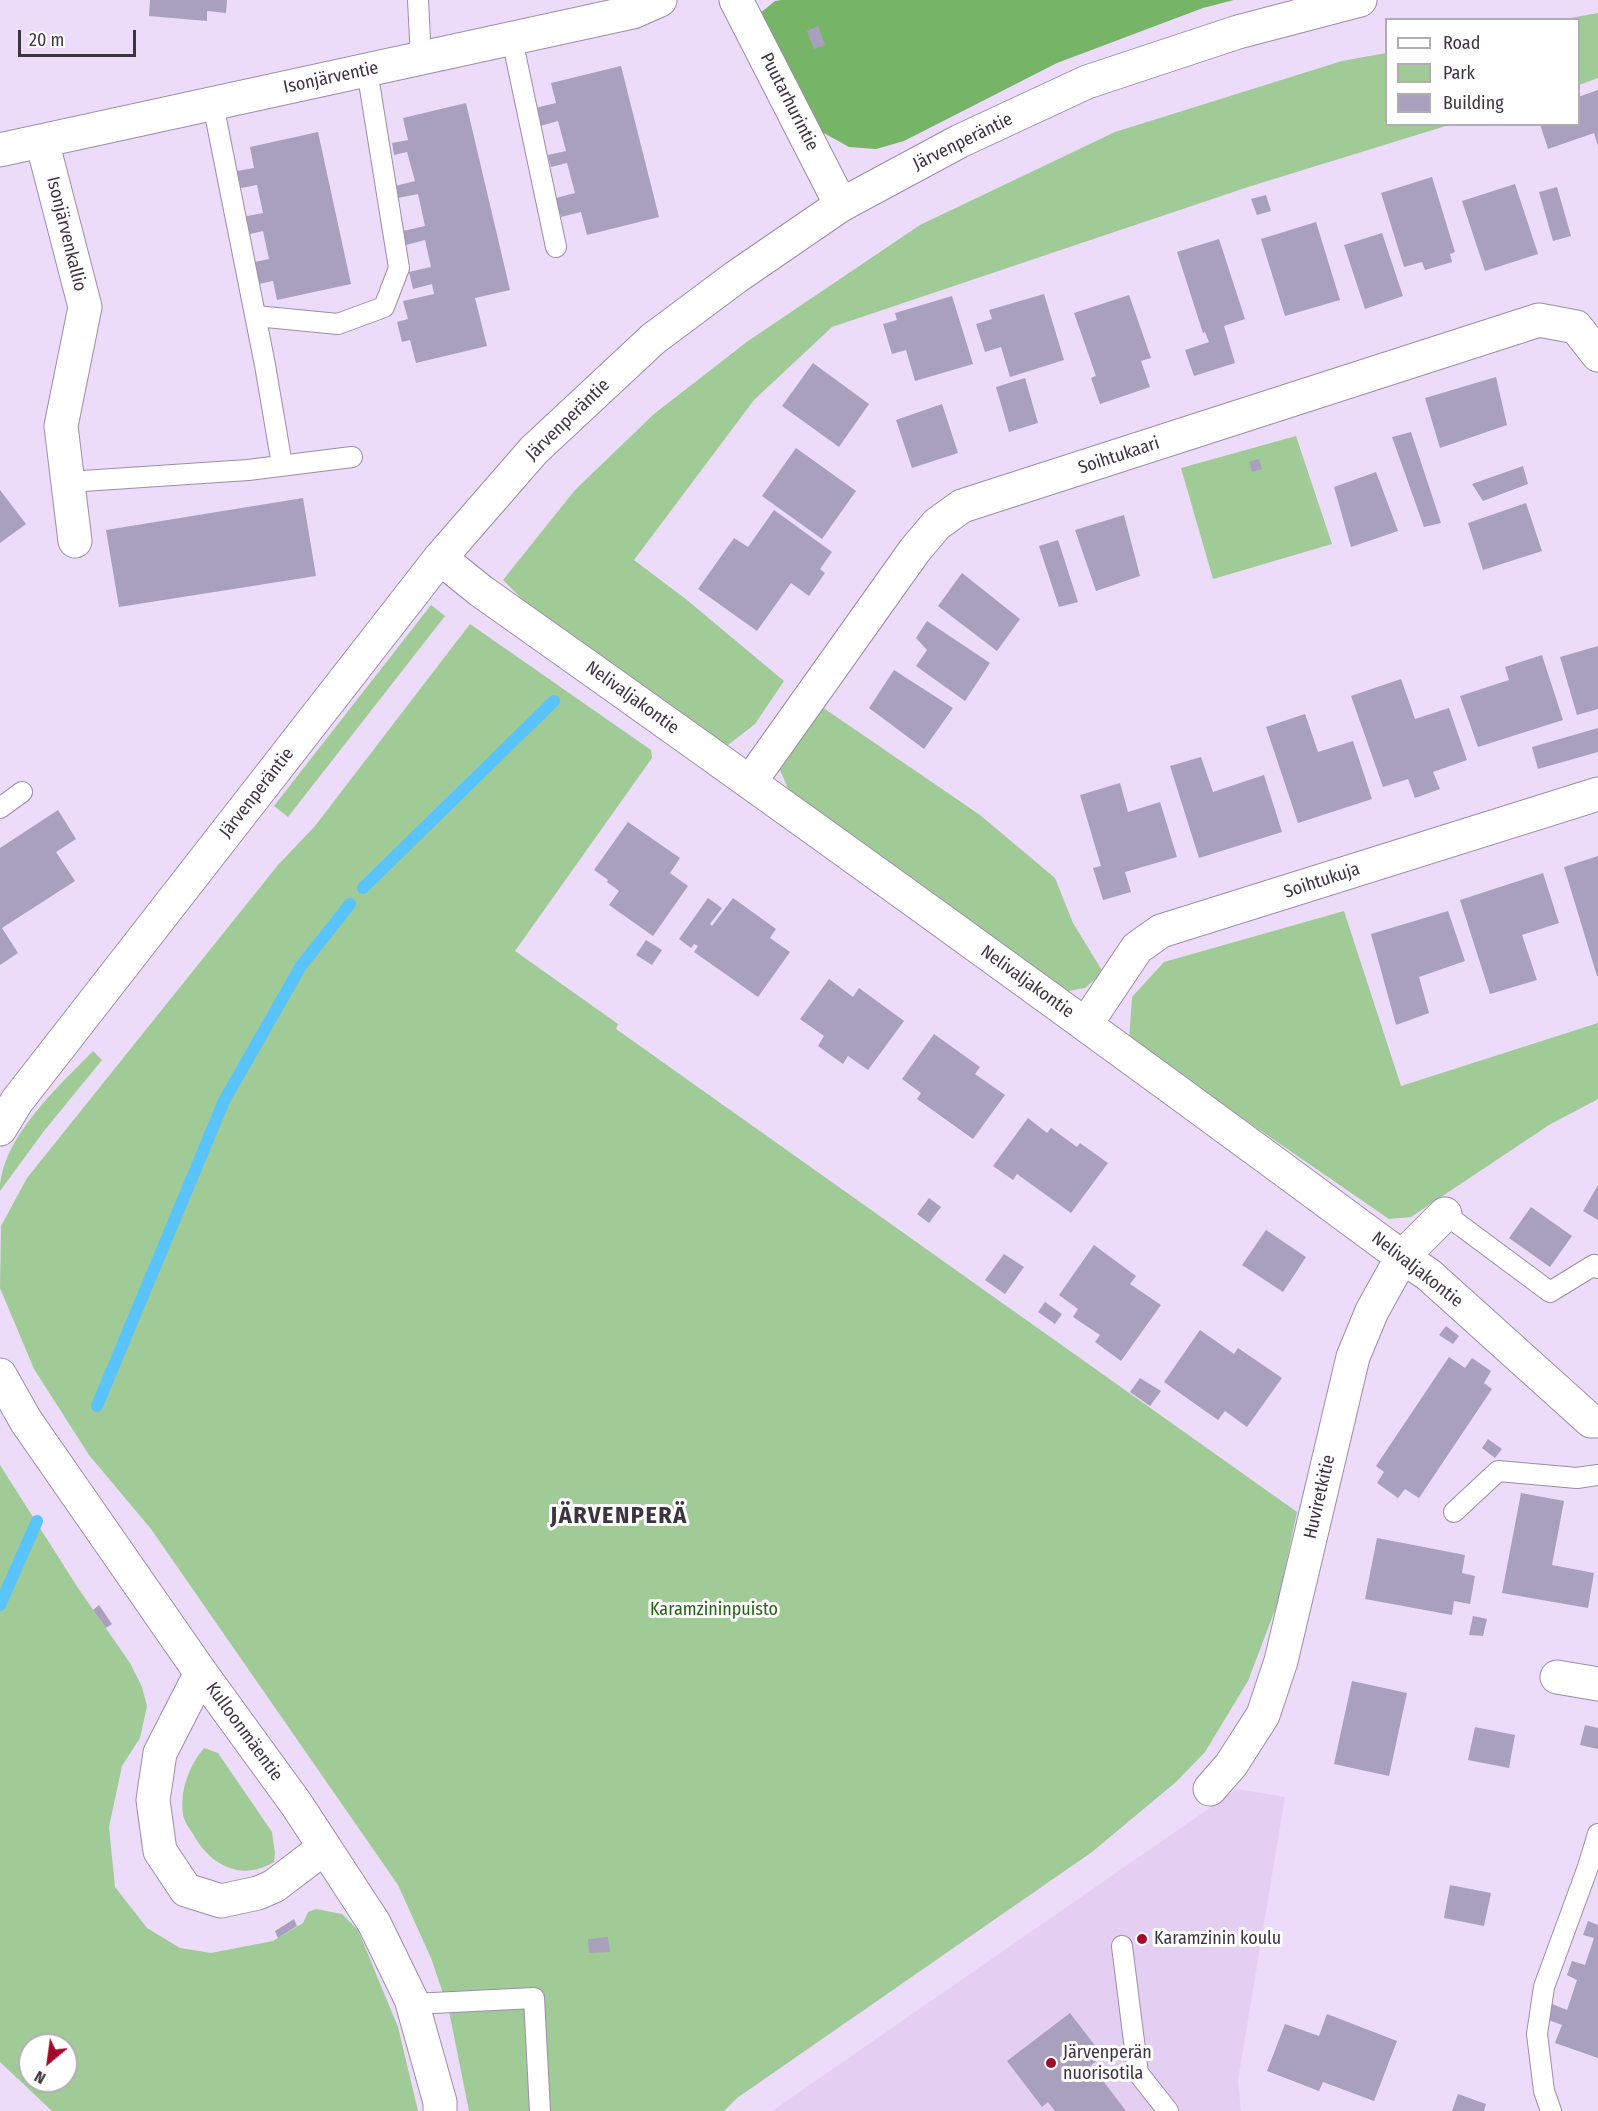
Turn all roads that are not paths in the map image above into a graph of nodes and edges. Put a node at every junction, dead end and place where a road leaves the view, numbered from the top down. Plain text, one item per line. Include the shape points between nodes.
1 (418, 0) edge
2 (660, 0) edge
3 (736, 0) edge
4 (1360, 0) edge
5 (512, 39) junction
6 (421, 59) junction
7 (367, 70) junction
8 (213, 104) junction
9 (42, 141) junction
10 (0, 150) edge
11 (841, 205) junction
12 (556, 247) dead end
13 (256, 316) junction
14 (1598, 355) edge
15 (352, 457) dead end
16 (282, 465) junction
17 (68, 482) junction
18 (75, 541) dead end
19 (441, 558) junction
20 (750, 782) junction
21 (22, 792) dead end
22 (1598, 794) edge
23 (0, 808) edge
24 (1086, 1024) junction
25 (0, 1128) edge
26 (1445, 1214) joint
27 (1402, 1257) junction
28 (1598, 1268) edge
29 (0, 1375) edge
30 (1596, 1423) edge
31 (1598, 1475) edge
32 (1454, 1512) dead end
33 (201, 1673) junction
34 (1557, 1677) dead end
35 (1598, 1684) edge
36 (1210, 1788) dead end
37 (1596, 1847) edge
38 (324, 1848) junction
39 (1122, 1946) dead end
40 (413, 2004) junction
41 (440, 2111) edge
42 (540, 2111) edge
43 (1168, 2111) edge
44 (1551, 2111) edge

1 - 6 lane
2 - 5 street, Isonjärventie via 633,12
3 - 11 street, Puutarhurintie
4 - 11 street, Järvenperäntie via 1238,32 1087,82 960,141
5 - 6 street, Isonjärventie
5 - 12 lane
6 - 7 street, Isonjärventie
7 - 8 street, Isonjärventie
7 - 13 lane via 399,268 384,307 338,324
8 - 9 street, Isonjärventie
8 - 13 lane
9 - 10 street, Isonjärventie
9 - 17 street, Isonjärvenkallio via 84,307 61,426
11 - 19 street, Järvenperäntie via 653,339 534,450
13 - 16 lane
14 - 20 street, Soihtukaari via 1576,327 1539,320 962,507 937,524 915,550
15 - 16 lane
16 - 17 lane
17 - 18 street, Isonjärvenkallio
19 - 20 street, Nelivaljakontie via 481,591
19 - 25 street, Järvenperäntie via 17,1101
20 - 24 street, Nelivaljakontie
21 - 23 lane
22 - 24 street, Soihtukuja via 1161,932 1137,948
24 - 27 street, Nelivaljakontie
26 - 27 street, Huviretkitie
26 - 28 lane via 1550,1292 1594,1265
27 - 30 street, Nelivaljakontie via 1429,1275
27 - 36 street, Huviretkitie via 1372,1311 1353,1358 1281,1661 1263,1715 1231,1765
29 - 33 street, Kulloonmäentie via 26,1421
31 - 32 lane via 1577,1478 1498,1471
33 - 38 street, Kulloonmäentie
33 - 38 street via 160,1754 153,1800 160,1851 186,1890 221,1901 258,1893 274,1886
34 - 35 street
37 - 44 lane via 1544,1987 1537,2034 1544,2091
38 - 40 street, Kulloonmäentie via 374,1923
39 - 43 lane via 1138,2073
40 - 41 street, Kulloonmäentie
40 - 42 lane via 534,1998

